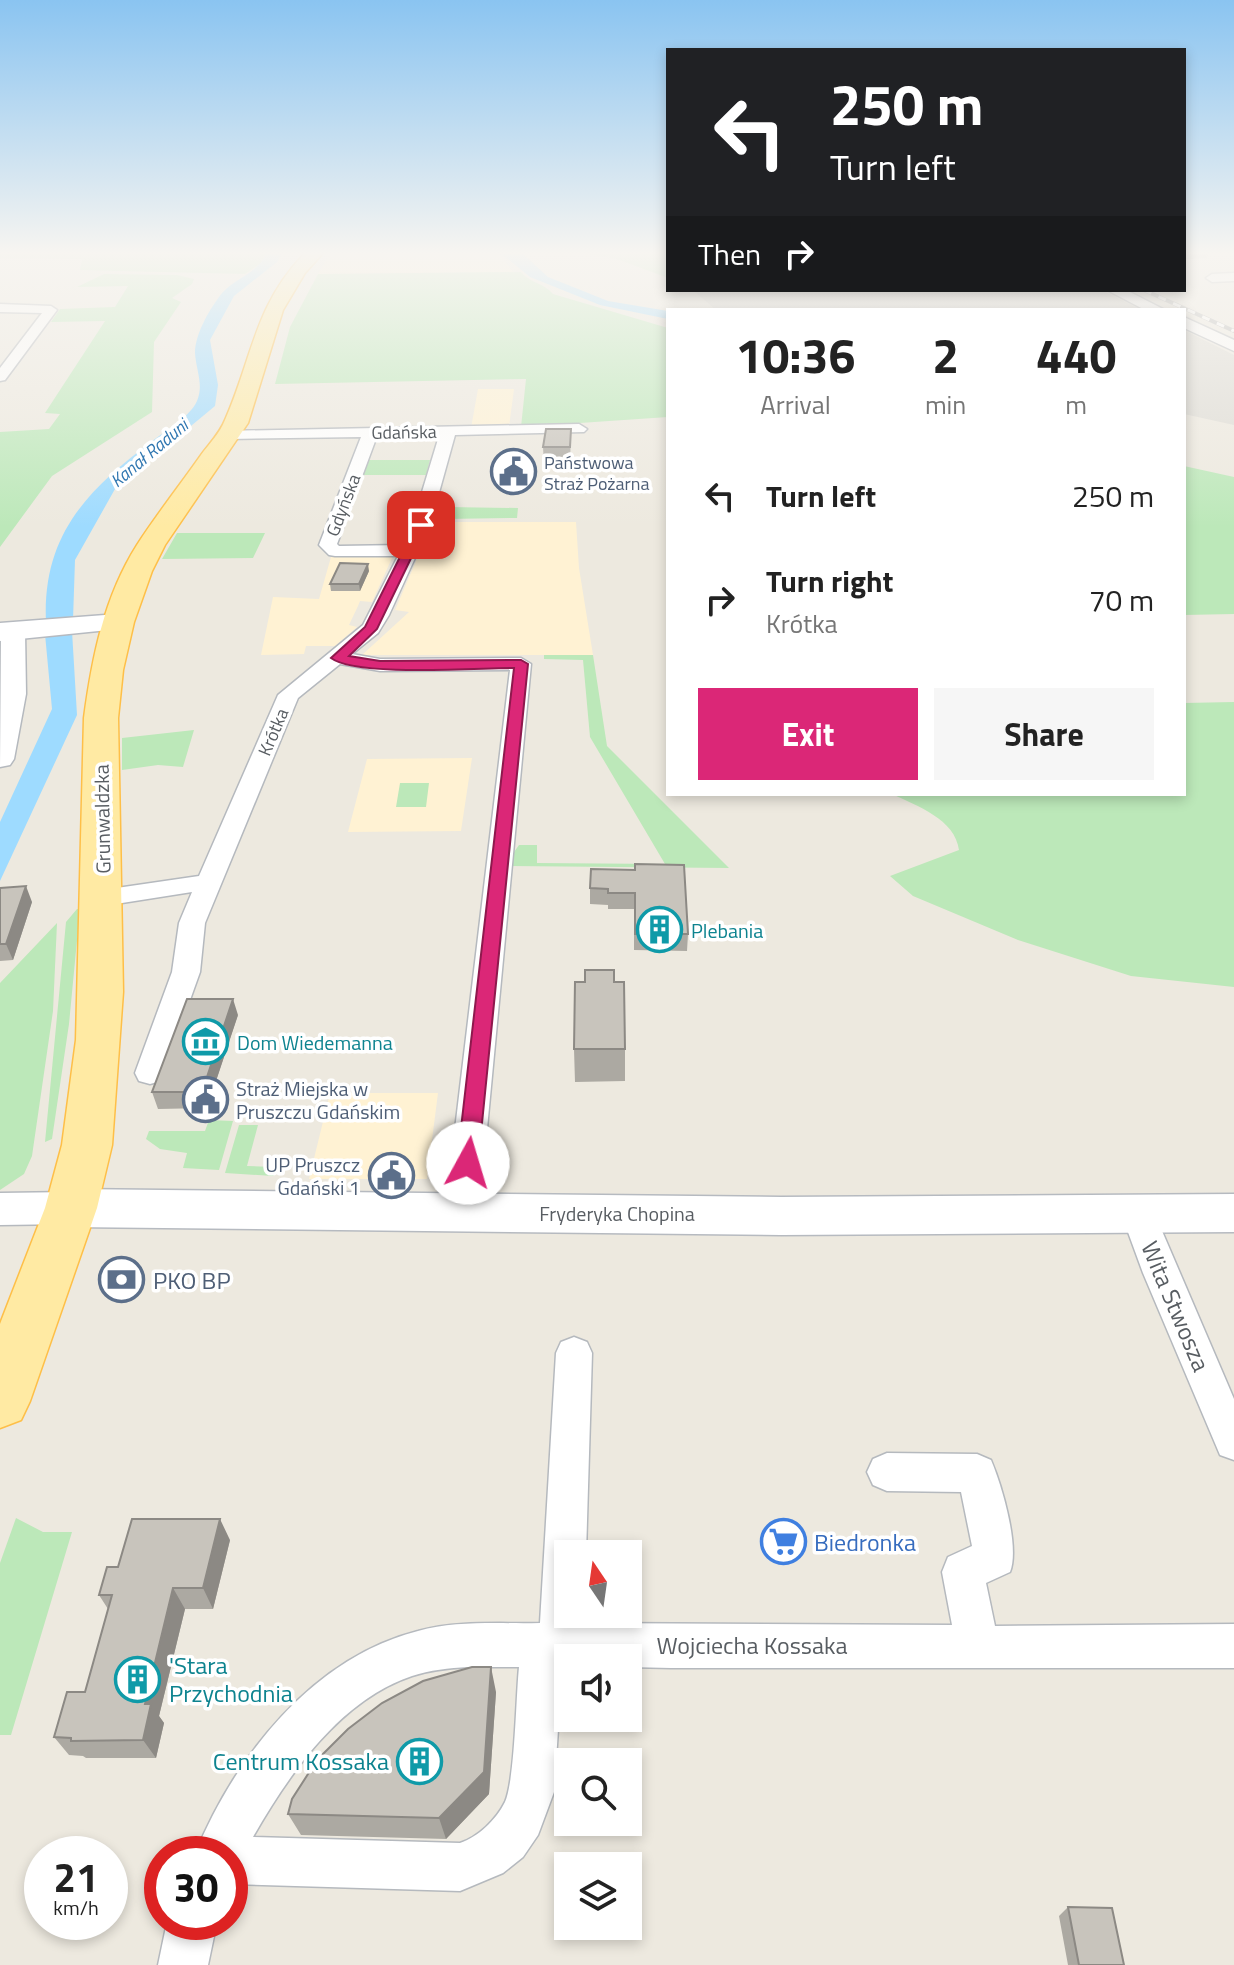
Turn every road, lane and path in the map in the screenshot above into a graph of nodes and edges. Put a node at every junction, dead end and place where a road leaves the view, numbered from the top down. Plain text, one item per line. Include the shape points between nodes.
1 (25, 344) edge
2 (263, 344) edge
3 (0, 377) edge
4 (579, 429) dead end
5 (371, 432) junction
6 (448, 432) junction
7 (229, 434) junction
8 (409, 550) junction
9 (118, 622) junction
10 (17, 630) edge
11 (338, 658) junction
12 (0, 759) edge
13 (208, 884) junction
14 (103, 898) junction
15 (150, 1073) dead end
16 (71, 1208) junction
17 (0, 1209) edge
18 (462, 1213) junction
19 (1138, 1213) junction
20 (1234, 1213) edge
21 (574, 1353) dead end
22 (0, 1401) edge
23 (1234, 1442) edge
24 (887, 1472) dead end
25 (551, 1645) junction
26 (977, 1646) junction
27 (1234, 1646) edge
28 (228, 1836) edge
29 (248, 1861) edge
30 (188, 1940) edge
31 (183, 1965) edge

1 - 3 street
2 - 7 main road, Grunwaldzka via 246,401
4 - 6 street, Gdańska
5 - 6 street, Gdańska
5 - 7 street, Gdańska
5 - 8 street, Gdyńska via 328,545 335,551
6 - 8 street, Krótka
7 - 9 main road, Grunwaldzka via 151,545
8 - 11 street, Krótka via 371,629
9 - 10 main road
9 - 14 main road, Grunwaldzka via 101,718
10 - 12 street via 13,694
11 - 13 street, Krótka via 289,695
11 - 18 street via 380,665 521,664
13 - 14 street
13 - 15 street, Krótka via 192,923 186,972
14 - 16 main road, Grunwaldzka via 97,1054 87,1145
16 - 17 street, Fryderyka Chopina
16 - 18 main road, Fryderyka Chopina
16 - 22 main road, Grunwaldzka
18 - 19 main road, Fryderyka Chopina
19 - 20 main road, Fryderyka Chopina
19 - 23 street, Wita Stwosza
21 - 25 street
24 - 26 street via 977,1473 995,1557 963,1572
25 - 26 street, Wojciecha Kossaka
25 - 28 street, Wojciecha Kossaka via 431,1649 398,1659 356,1683 286,1745
25 - 29 street via 526,1813 485,1859 460,1867
26 - 27 street, Wojciecha Kossaka
30 - 31 street

